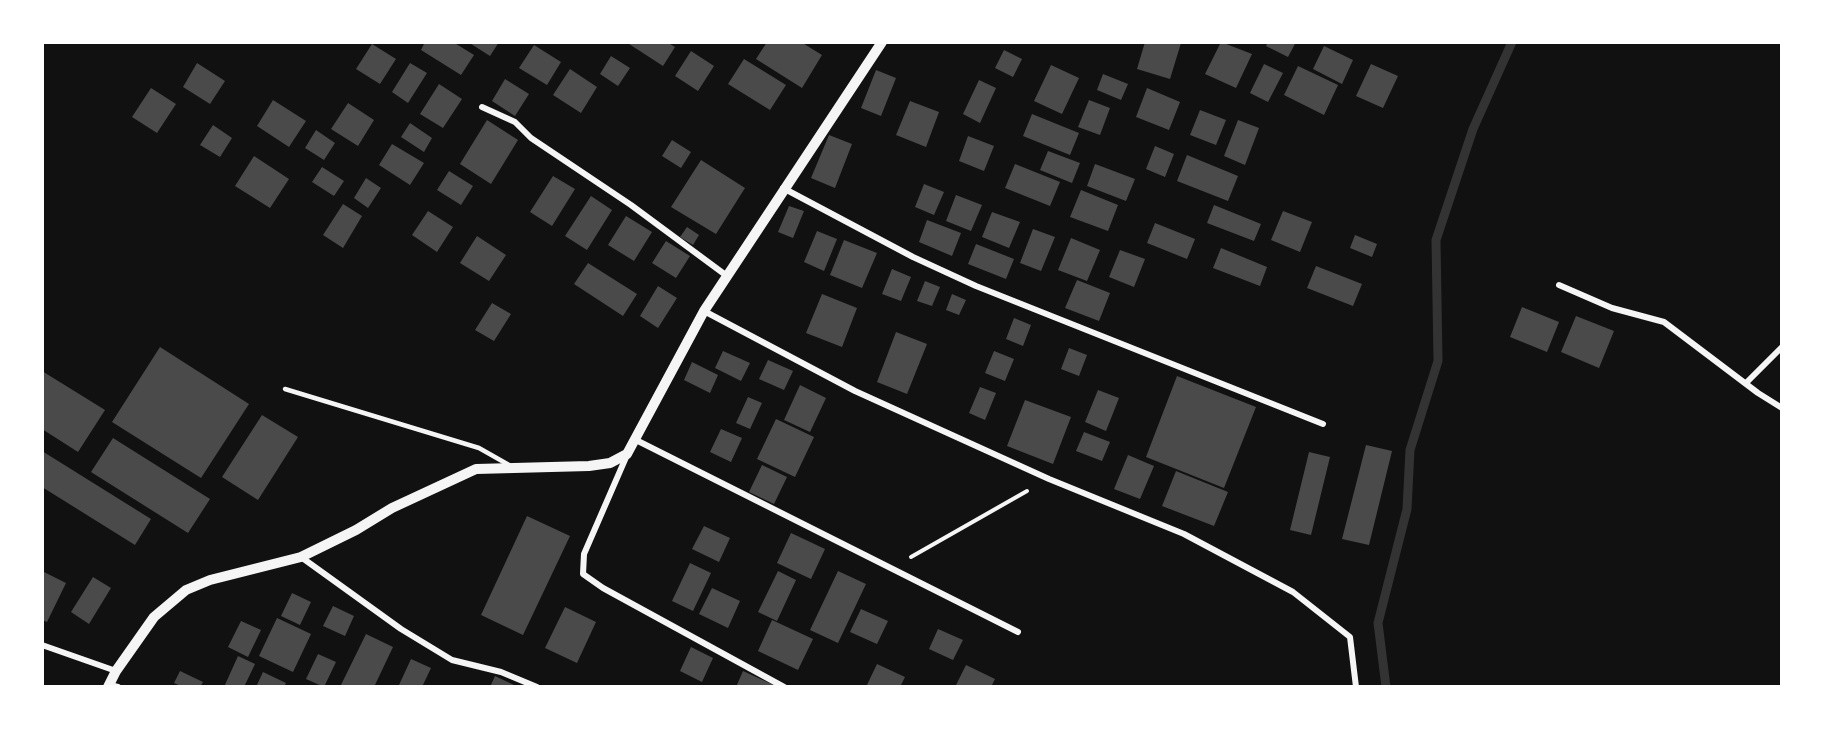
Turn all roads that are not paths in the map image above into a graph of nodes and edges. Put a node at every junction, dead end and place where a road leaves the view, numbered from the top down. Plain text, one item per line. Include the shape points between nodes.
1 (882, 42) edge
2 (482, 107) dead end
3 (783, 188) junction
4 (727, 276) junction
5 (1559, 285) dead end
6 (704, 311) junction
7 (1782, 347) edge
8 (1747, 382) junction
9 (285, 389) dead end
10 (1782, 408) edge
11 (1323, 424) dead end
12 (634, 439) junction
13 (627, 454) junction
14 (514, 468) junction
15 (301, 557) junction
16 (1018, 632) dead end
17 (42, 645) edge
18 (116, 671) junction
19 (112, 686) edge
20 (537, 687) edge
21 (784, 687) edge
22 (1356, 687) edge

1 - 3 street
2 - 4 street via 515,122 531,138
3 - 4 street
3 - 11 street via 976,286
4 - 6 street
5 - 8 street via 1612,308 1664,322
6 - 12 street
6 - 22 street via 855,391 1049,479 1184,534 1293,592 1350,637
7 - 8 street
8 - 10 street
9 - 14 lane via 479,448
12 - 13 street
12 - 16 street
13 - 14 street via 610,463 589,466
13 - 21 street via 584,554 583,574
14 - 15 street via 476,469 452,479
15 - 18 street via 186,590 154,617
15 - 20 street via 401,629 452,660 501,672
17 - 18 street
18 - 19 street

